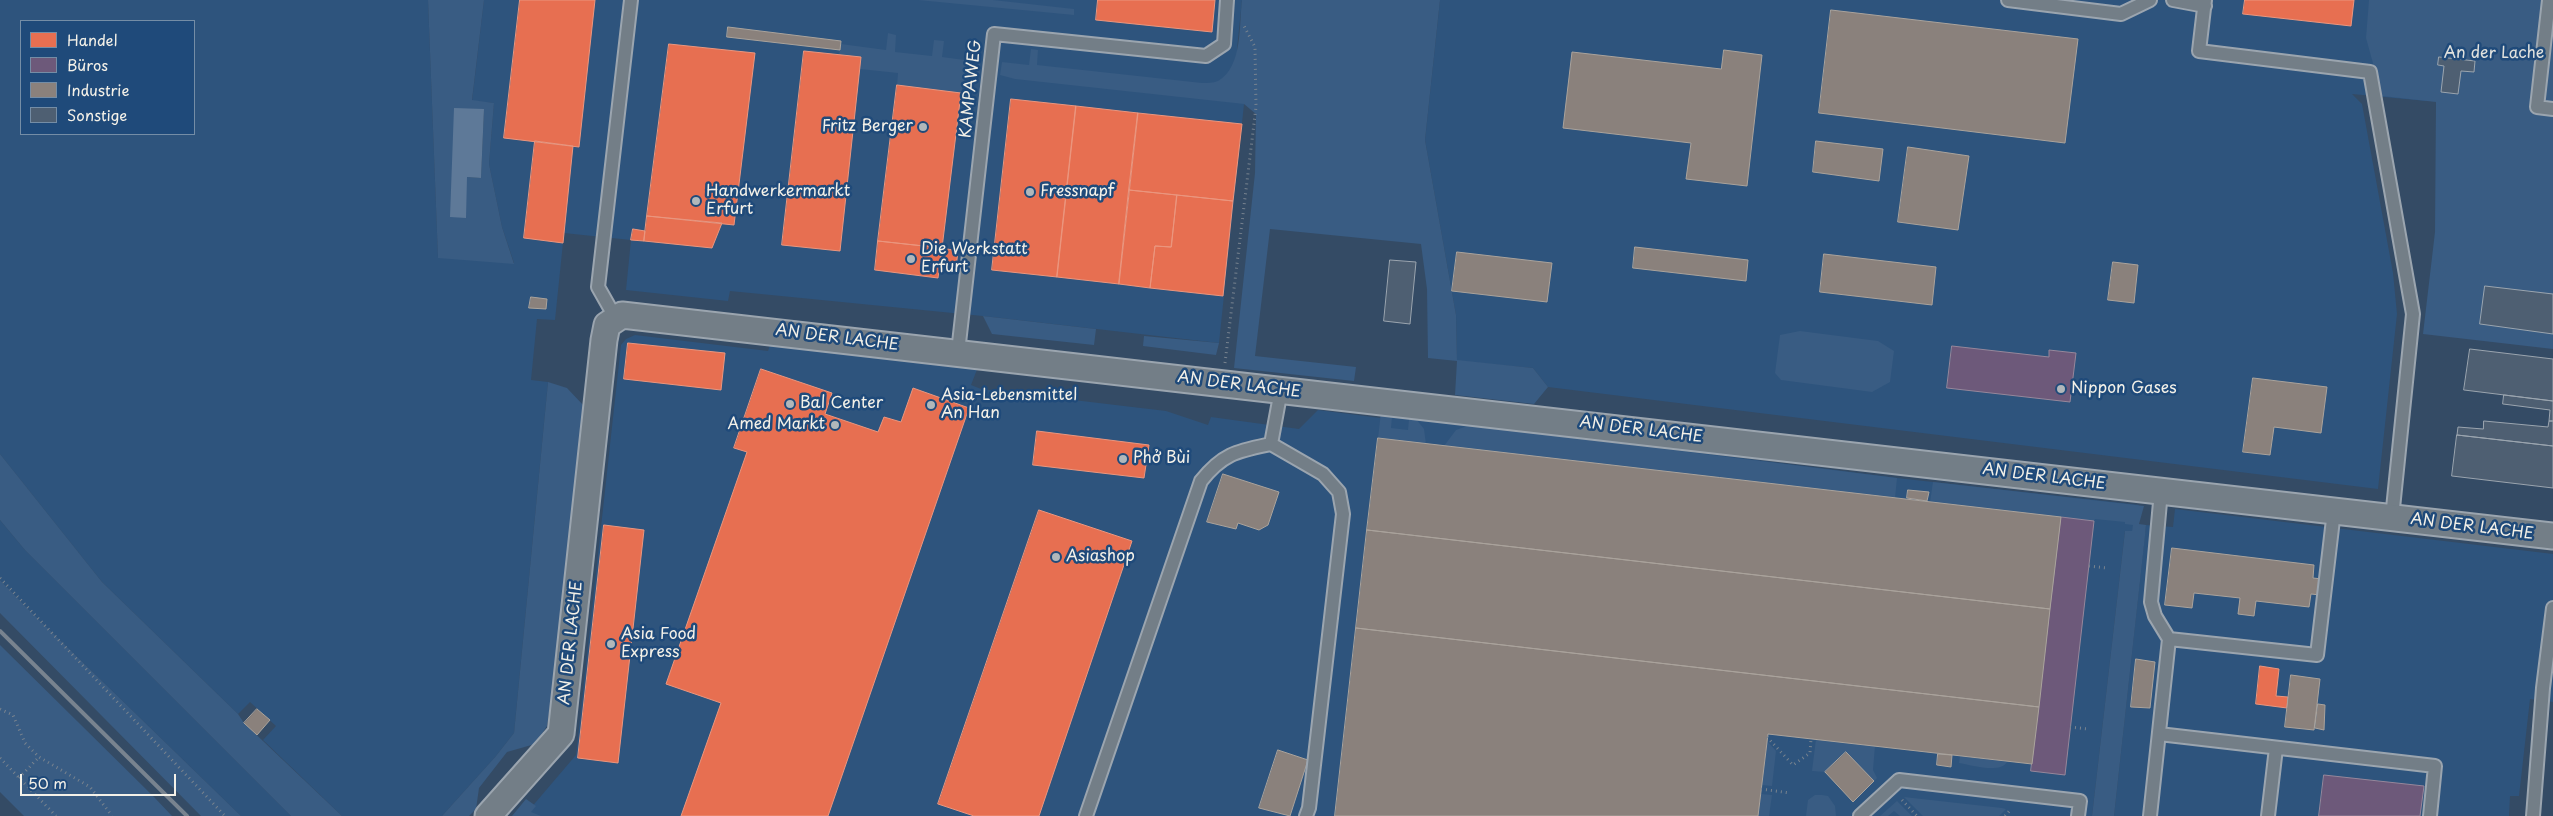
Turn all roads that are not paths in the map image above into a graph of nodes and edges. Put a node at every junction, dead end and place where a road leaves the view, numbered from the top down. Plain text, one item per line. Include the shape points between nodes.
1 (631, 0) edge
2 (1227, 0) edge
3 (2008, 0) edge
4 (2150, 0) edge
5 (2173, 0) edge
6 (2549, 0) edge
7 (2205, 3) edge
8 (2553, 109) edge
9 (615, 317) junction
10 (958, 352) junction
11 (1281, 390) junction
12 (1271, 444) junction
13 (2161, 491) junction
14 (2334, 511) junction
15 (2392, 518) junction
16 (2553, 536) edge
17 (2553, 608) edge
18 (2169, 639) junction
19 (2159, 734) junction
20 (2276, 748) junction
21 (488, 816) edge
22 (1086, 816) edge
23 (1306, 816) edge
24 (1860, 816) edge
25 (2078, 816) edge
26 (2150, 816) edge
27 (2268, 816) edge
28 (2430, 816) edge
29 (2533, 816) edge

1 - 9 lane via 598,287
2 - 10 lane, KAMPAWEG via 1224,44 1206,56 994,34
3 - 4 lane via 2121,14
5 - 7 lane, AN DER LACHE
6 - 8 lane via 2538,107
7 - 15 lane, AN DER LACHE via 2199,51 2370,72 2414,314
9 - 10 street, AN DER LACHE via 629,314
9 - 21 street, AN DER LACHE via 607,325 604,340 561,734
10 - 11 street, AN DER LACHE
11 - 12 lane
11 - 13 street, AN DER LACHE
12 - 22 lane via 1240,450 1214,464 1201,481
12 - 23 lane via 1323,474 1339,492 1343,514
13 - 14 street, AN DER LACHE
13 - 18 lane via 2151,602 2155,616
14 - 15 street, AN DER LACHE
14 - 18 lane via 2317,655
15 - 16 street, AN DER LACHE
17 - 29 lane
18 - 19 lane
19 - 20 lane
19 - 26 lane
20 - 27 lane
20 - 28 lane via 2436,766
24 - 25 lane via 1899,780 2080,801

